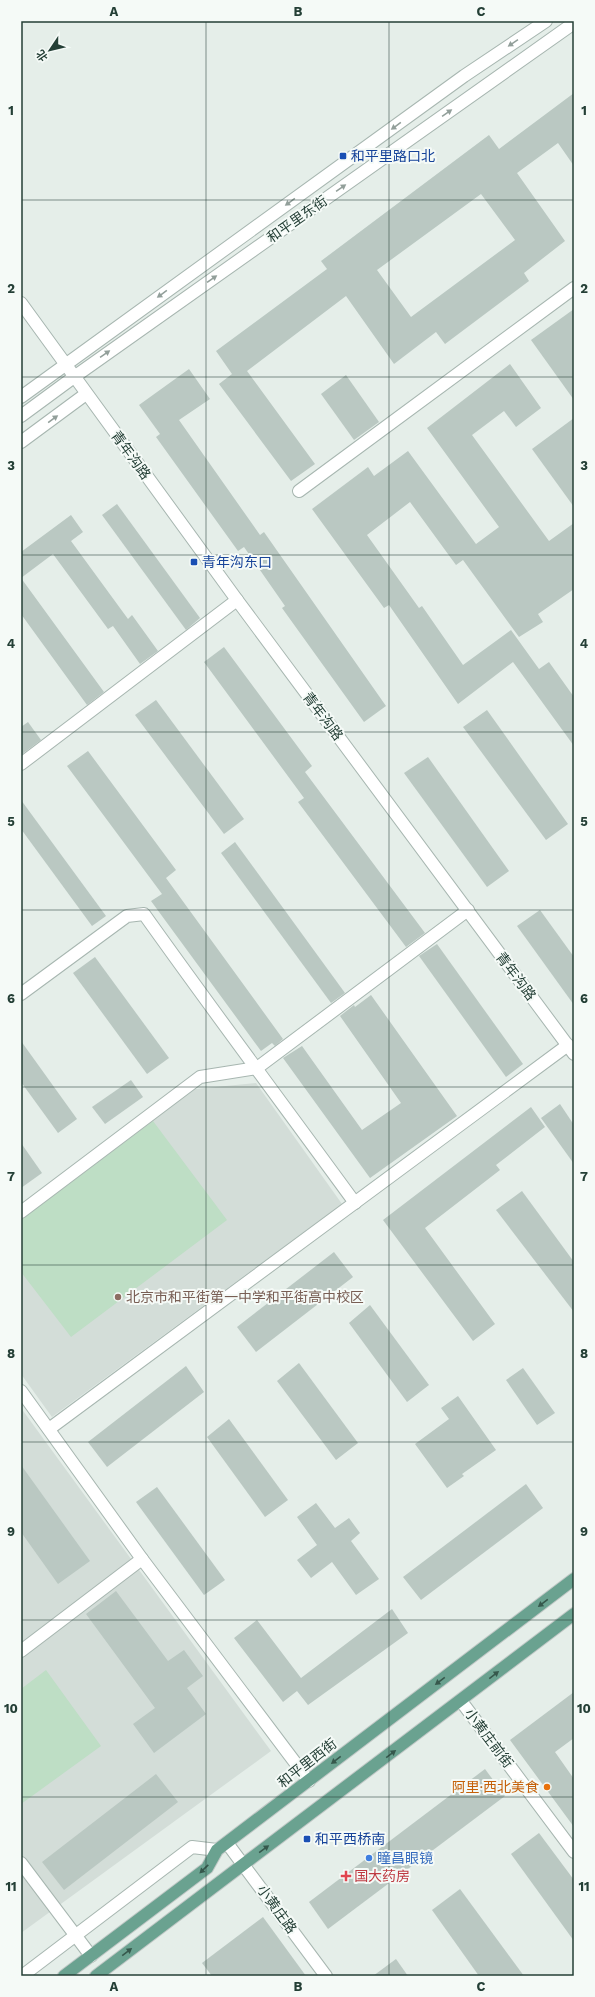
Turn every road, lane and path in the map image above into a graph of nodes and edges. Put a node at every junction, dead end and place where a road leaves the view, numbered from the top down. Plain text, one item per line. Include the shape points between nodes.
1 (546, 21) edge
2 (574, 23) edge
3 (574, 288) edge
4 (21, 303) edge
5 (65, 365) junction
6 (74, 377) junction
7 (86, 394) junction
8 (21, 398) edge
9 (21, 416) edge
10 (21, 442) edge
11 (299, 491) dead end
12 (237, 600) junction
13 (21, 764) edge
14 (468, 910) junction
15 (21, 994) edge
16 (571, 1049) edge
17 (257, 1068) junction
18 (355, 1203) junction
19 (21, 1212) edge
20 (21, 1391) edge
21 (49, 1429) junction
22 (142, 1558) junction
23 (574, 1579) edge
24 (574, 1614) edge
25 (21, 1651) edge
26 (461, 1701) junction
27 (308, 1781) junction
28 (227, 1843) junction
29 (217, 1850) junction
30 (574, 1852) edge
31 (21, 1863) edge
32 (244, 1864) junction
33 (91, 1956) junction
34 (22, 1976) edge
35 (64, 1976) edge
36 (96, 1976) edge
37 (326, 1976) edge

1 -> 5 street, 和平里东街 via 464,76
6 -> 2 street, 和平里东街
3 - 11 street
4 - 5 street
5 - 6 street, 青年沟路
5 - 8 street, 和平里东街
6 - 7 street, 青年沟路
6 - 9 street, 和平里东街
10 -> 7 street
7 - 12 street, 青年沟路
12 - 13 street
12 - 14 street, 青年沟路
14 - 16 street, 青年沟路
14 - 17 street
15 - 17 street via 127,916 144,914 234,1041
16 - 18 street
17 - 18 street
17 - 19 street via 200,1077
18 - 21 street
20 - 21 street
21 - 22 street
22 - 25 street
22 - 27 street
23 -> 27 main road, 和平里西街
26 -> 24 main road
26 - 30 street, 小黄庄前街
32 -> 26 main road
27 - 28 main road, 和平里西街
28 - 29 main road, 和平里西街
28 - 32 street, 小黄庄路
29 -> 33 main road, 和平里西街 via 207,1868
29 - 34 street via 192,1847
31 - 33 street
36 -> 32 main road
32 - 37 street, 小黄庄路
33 - 35 main road, 和平里西街

